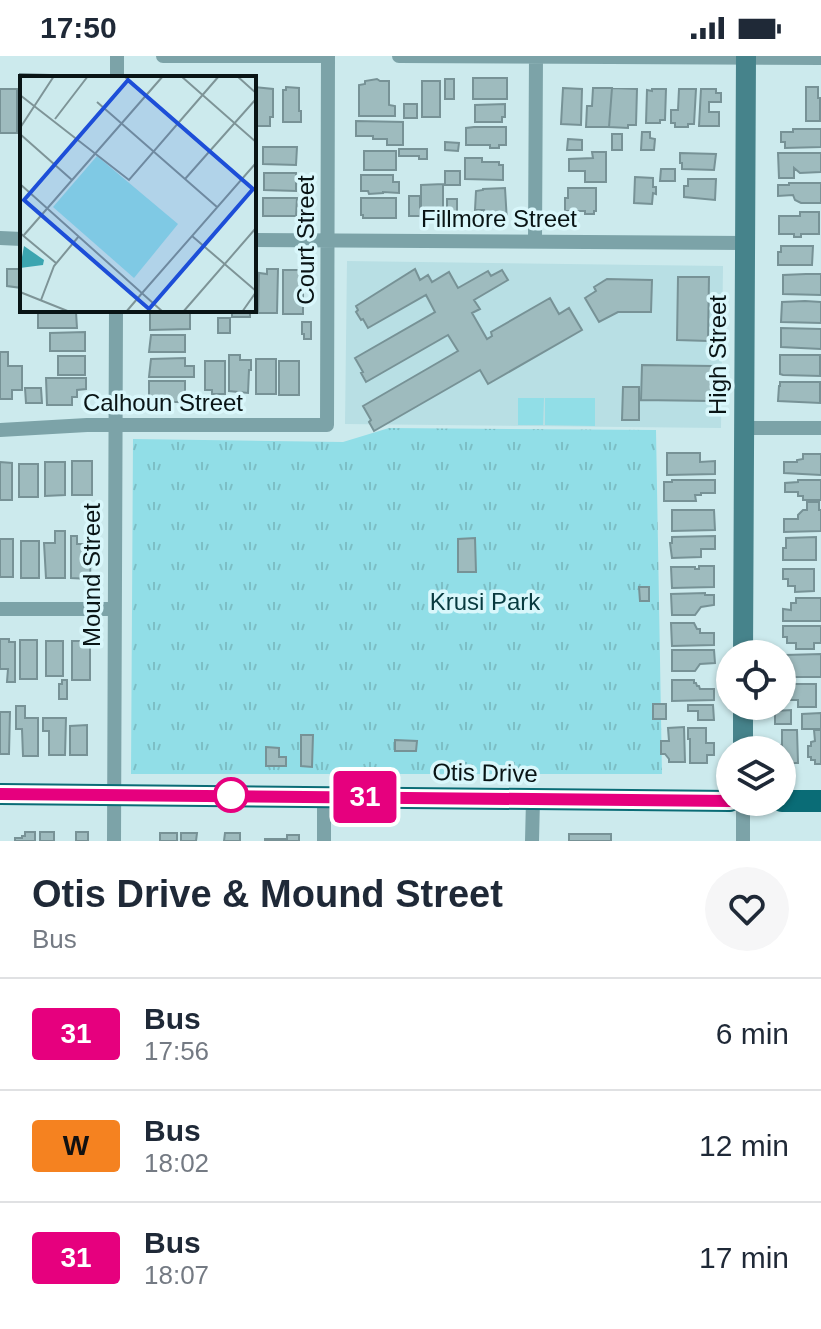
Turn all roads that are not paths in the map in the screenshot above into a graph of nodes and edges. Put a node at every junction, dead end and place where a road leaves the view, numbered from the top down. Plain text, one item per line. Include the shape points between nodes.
1 (163, 56) edge
2 (327, 56) edge
3 (399, 56) edge
4 (536, 56) edge
5 (746, 57) edge
6 (821, 58) edge
7 (0, 238) edge
8 (20, 239) edge
9 (256, 240) edge
10 (328, 240) junction
11 (535, 241) junction
12 (745, 243) junction
13 (116, 312) edge
14 (115, 425) junction
15 (327, 425) joint
16 (744, 428) junction
17 (821, 428) edge
18 (0, 430) edge
19 (0, 609) edge
20 (114, 609) junction
21 (743, 640) edge
22 (0, 794) edge
23 (114, 795) junction
24 (324, 797) junction
25 (533, 800) junction
26 (716, 801) edge
27 (796, 801) edge
28 (821, 801) edge
29 (743, 816) edge
30 (114, 841) edge
31 (324, 841) edge
32 (532, 841) edge
33 (743, 841) edge

1 - 2 street
2 - 10 street, Court Street
3 - 4 street
4 - 5 street
4 - 11 street
5 - 6 street
5 - 12 main road, High Street
7 - 8 street
9 - 10 street, Fillmore Street
10 - 11 street, Fillmore Street
10 - 15 street, Court Street
11 - 12 street, Fillmore Street
12 - 16 main road, High Street
13 - 14 street, Mound Street
14 - 15 street, Calhoun Street
14 - 18 street, Calhoun Street
14 - 20 street, Mound Street
16 - 17 street
16 - 21 main road, High Street
19 - 20 street
20 - 23 street, Mound Street
22 - 23 main road, Otis Drive
23 - 24 main road, Otis Drive
23 - 30 street, Mound Street
24 - 25 main road, Otis Drive
24 - 31 street
25 - 26 main road, Otis Drive
25 - 32 street
27 - 28 main road
29 - 33 street

